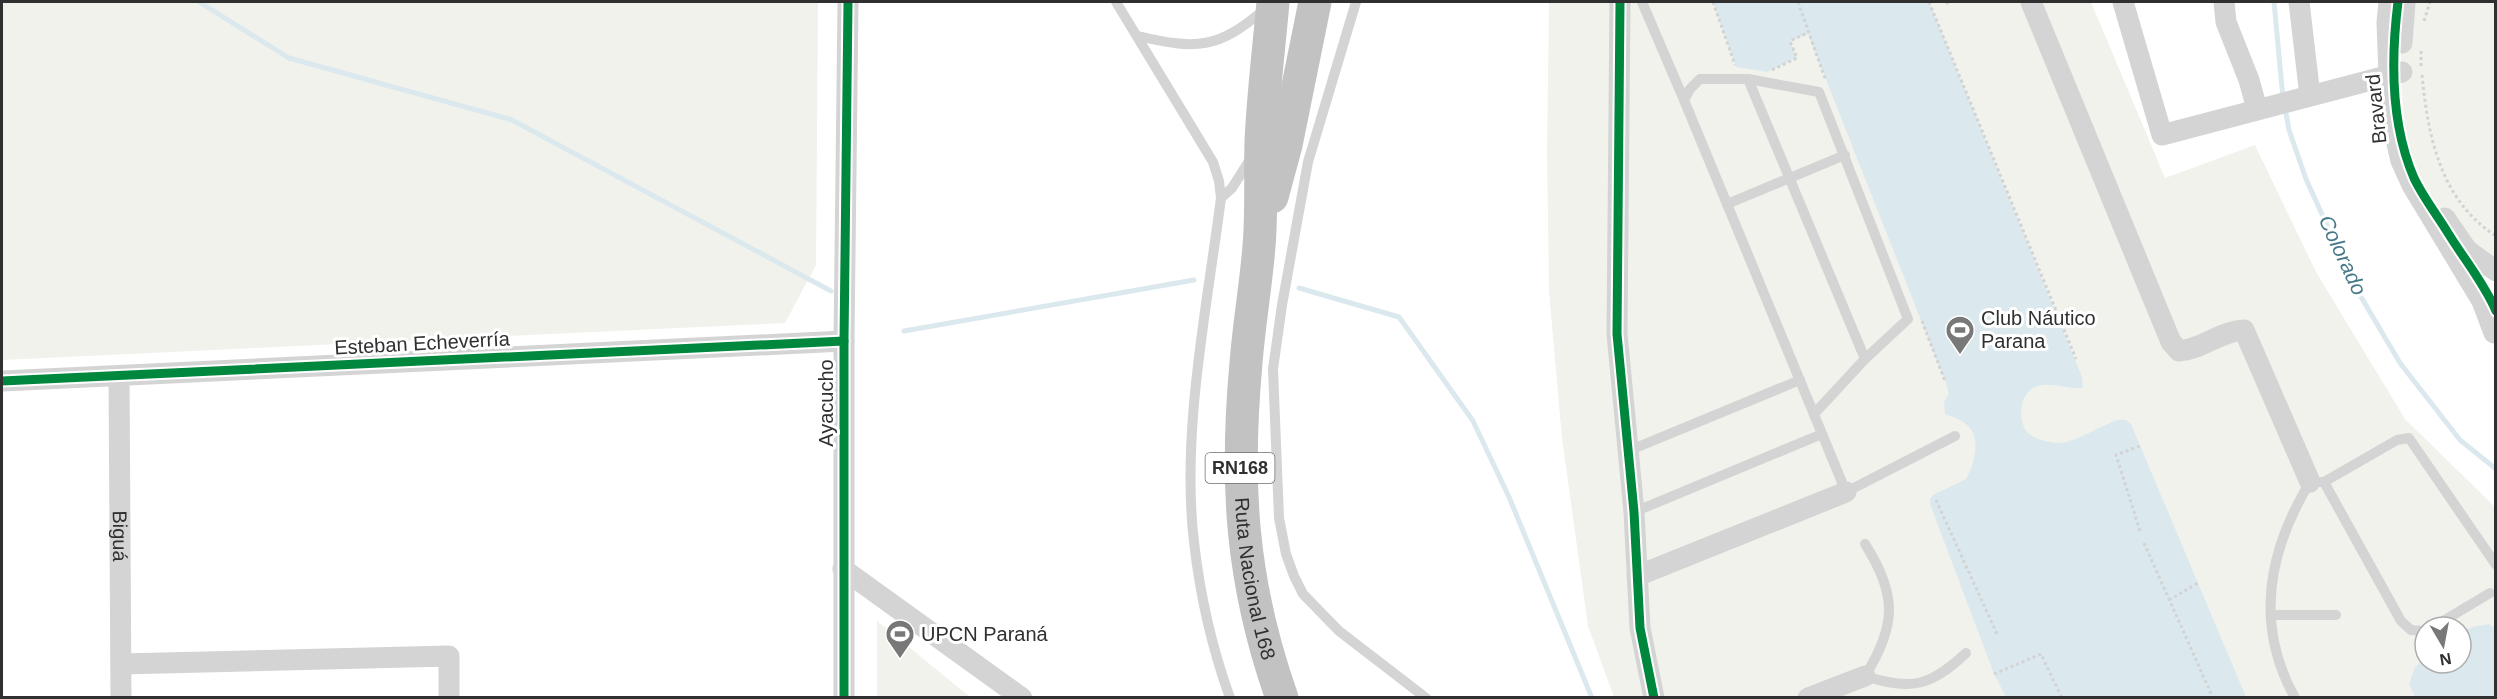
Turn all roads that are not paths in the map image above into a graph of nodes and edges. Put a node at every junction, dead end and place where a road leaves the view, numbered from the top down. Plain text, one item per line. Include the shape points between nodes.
1 (848, 2) edge
2 (1116, 2) edge
3 (1273, 2) edge
4 (1315, 2) edge
5 (1356, 2) edge
6 (1620, 2) edge
7 (1642, 2) edge
8 (2031, 2) edge
9 (2123, 2) edge
10 (2224, 2) edge
11 (2299, 2) edge
12 (2389, 2) edge
13 (2405, 2) edge
14 (1138, 36) junction
15 (2396, 74) junction
16 (1748, 79) junction
17 (2310, 96) junction
18 (1684, 100) junction
19 (2257, 109) junction
20 (1261, 140) junction
21 (1845, 155) junction
22 (1789, 178) junction
23 (1221, 198) junction
24 (1727, 204) junction
25 (1259, 245) junction
26 (2496, 271) edge
27 (2496, 302) edge
28 (2494, 334) edge
29 (844, 341) junction
30 (1865, 359) junction
31 (118, 376) junction
32 (1800, 380) junction
33 (2, 381) edge
34 (1814, 414) junction
35 (1822, 434) junction
36 (1955, 436) dead end
37 (1628, 451) junction
38 (2317, 482) junction
39 (1846, 492) junction
40 (1634, 512) junction
41 (1865, 544) dead end
42 (2496, 565) edge
43 (843, 569) junction
44 (1637, 576) junction
45 (2490, 593) dead end
46 (2271, 615) junction
47 (2336, 615) dead end
48 (2453, 615) edge
49 (2413, 630) edge
50 (1966, 653) dead end
51 (121, 664) junction
52 (1865, 676) junction
53 (121, 698) edge
54 (449, 698) edge
55 (844, 698) edge
56 (1022, 698) edge
57 (1230, 698) edge
58 (1282, 698) edge
59 (1426, 698) edge
60 (1654, 698) edge
61 (1808, 698) edge
62 (2295, 698) edge

1 - 29 street, Ayacucho
2 - 14 lane
3 - 14 lane via 1231,35 1212,43 1190,45
3 - 20 highway, RN168
4 - 25 highway, RN168 via 1286,145
5 - 59 lane via 1308,162 1282,305 1273,369 1279,518 1286,554 1303,594 1339,631
6 - 37 street via 1617,334
7 - 18 lane
8 - 38 street via 2171,342 2179,351 2191,350 2234,330 2244,330
9 - 19 street via 2162,135
10 - 19 street via 2226,22
11 - 17 street
12 - 15 street, Bravard
13 - 15 street, Bravard
14 - 23 lane via 1213,162
15 - 17 street
15 - 26 street, Bravard via 2410,148 2433,201 2467,250
15 - 28 street, Bravard via 2395,135 2401,161 2482,301
16 - 18 lane via 1700,79
16 - 21 lane via 1819,92
16 - 22 lane
17 - 19 street
18 - 24 lane
20 - 23 lane via 1232,188
20 - 25 highway, RN168
21 - 22 lane
21 - 30 lane via 1908,319
22 - 24 lane
22 - 30 lane
23 - 57 lane via 1195,399 1191,501 1200,581
24 - 32 lane
25 - 58 highway, Ruta Nacional 168 / RN168 via 1240,462 1243,536 1259,621
27 - 28 street via 2491,318
29 - 31 street, Esteban Echeverría
29 - 43 street, Ayacucho
30 - 34 lane
31 - 33 street, Esteban Echeverría
31 - 51 street, Biguá
32 - 34 lane
32 - 37 lane
34 - 35 lane
35 - 39 lane
35 - 40 lane
36 - 39 lane
37 - 40 street
38 - 42 lane via 2397,440 2409,438
38 - 46 lane via 2292,513 2279,546 2271,580
38 - 49 lane via 2401,621
39 - 44 street
40 - 44 street
41 - 52 lane via 1880,567 1888,595 1888,623 1881,651
43 - 55 street, Ayacucho
43 - 56 street
44 - 60 street via 1640,628
45 - 48 lane
46 - 47 lane
46 - 62 lane via 2276,651
50 - 52 lane via 1946,672 1920,683 1892,684
51 - 53 street, Biguá
51 - 54 street via 449,656
52 - 61 street

